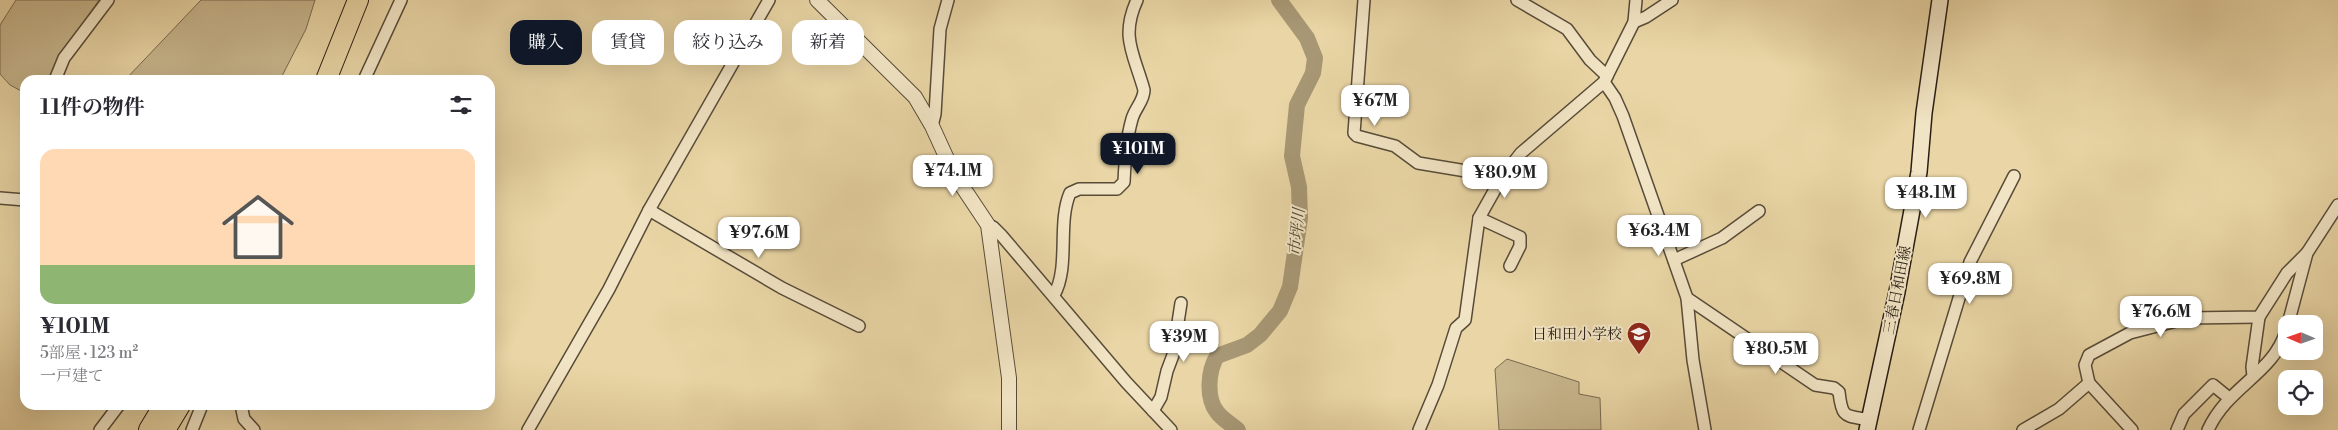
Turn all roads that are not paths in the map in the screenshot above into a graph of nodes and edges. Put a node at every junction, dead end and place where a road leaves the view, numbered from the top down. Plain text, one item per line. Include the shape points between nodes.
1 (108, 0) edge
2 (344, 0) edge
3 (358, 0) edge
4 (401, 0) edge
5 (769, 0) edge
6 (817, 0) edge
7 (948, 0) edge
8 (1137, 0) edge
9 (1364, 0) edge
10 (1517, 0) edge
11 (1636, 0) edge
12 (1672, 0) edge
13 (1940, 0) edge
14 (1634, 22) junction
15 (57, 75) edge
16 (313, 75) edge
17 (328, 75) edge
18 (366, 75) edge
19 (1605, 79) junction
20 (932, 126) junction
21 (2014, 176) dead end
22 (1502, 177) junction
23 (0, 198) edge
24 (20, 200) edge
25 (2338, 205) edge
26 (649, 210) junction
27 (1759, 211) dead end
28 (1479, 218) junction
29 (988, 225) junction
30 (2308, 253) junction
31 (1674, 260) junction
32 (1510, 266) dead end
33 (1054, 296) junction
34 (1687, 298) junction
35 (1181, 303) dead end
36 (2290, 315) edge
37 (2259, 317) junction
38 (859, 326) dead end
39 (2278, 351) edge
40 (2253, 376) junction
41 (2089, 383) junction
42 (2229, 398) junction
43 (115, 410) edge
44 (161, 410) edge
45 (177, 410) edge
46 (200, 410) edge
47 (242, 410) edge
48 (1153, 411) junction
49 (1868, 425) edge
50 (100, 430) edge
51 (149, 430) edge
52 (165, 430) edge
53 (192, 430) edge
54 (254, 430) edge
55 (528, 430) edge
56 (1009, 430) edge
57 (1171, 430) edge
58 (1419, 430) edge
59 (1705, 430) edge
60 (1919, 430) edge
61 (2023, 430) edge
62 (2132, 430) edge
63 (2177, 430) edge
64 (2208, 430) edge

1 - 15 street via 64,58
2 - 16 highway
3 - 17 highway
4 - 18 street
5 - 26 street
6 - 20 street via 915,97
7 - 20 street via 940,29
8 - 33 street via 1127,36 1144,97 1136,107 1128,132 1124,182 1117,189 1080,188 1070,193 1059,283
9 - 22 street via 1354,133 1395,146 1418,163
10 - 19 street via 1567,29
11 - 14 street
12 - 14 street
13 - 49 main road, 三春日和田線 via 1919,172
14 - 19 street
19 - 22 street via 1521,153
19 - 31 street via 1623,116
20 - 29 street via 954,174
21 - 60 street via 1970,262
22 - 28 street
23 - 24 street
25 - 30 street
26 - 38 street via 782,288
26 - 55 street via 609,289
27 - 31 street via 1716,241
28 - 32 street via 1520,236 1520,246
28 - 58 street via 1466,320 1456,328 1438,385
29 - 33 street via 994,227
29 - 56 street via 1010,378
30 - 36 street
30 - 37 street via 2287,273
31 - 34 street
33 - 48 street
34 - 49 street via 1815,386 1834,388 1839,392 1841,411
34 - 59 street
35 - 48 street via 1174,355 1161,397
37 - 40 street
37 - 41 street via 2188,318 2130,333 2088,355 2085,364
39 - 40 street
40 - 42 street
41 - 61 street via 2059,408
41 - 62 street
42 - 63 street via 2213,385 2184,414
42 - 64 street
43 - 50 street
44 - 51 highway
45 - 52 highway
46 - 53 street
47 - 54 street via 244,419
48 - 57 street

